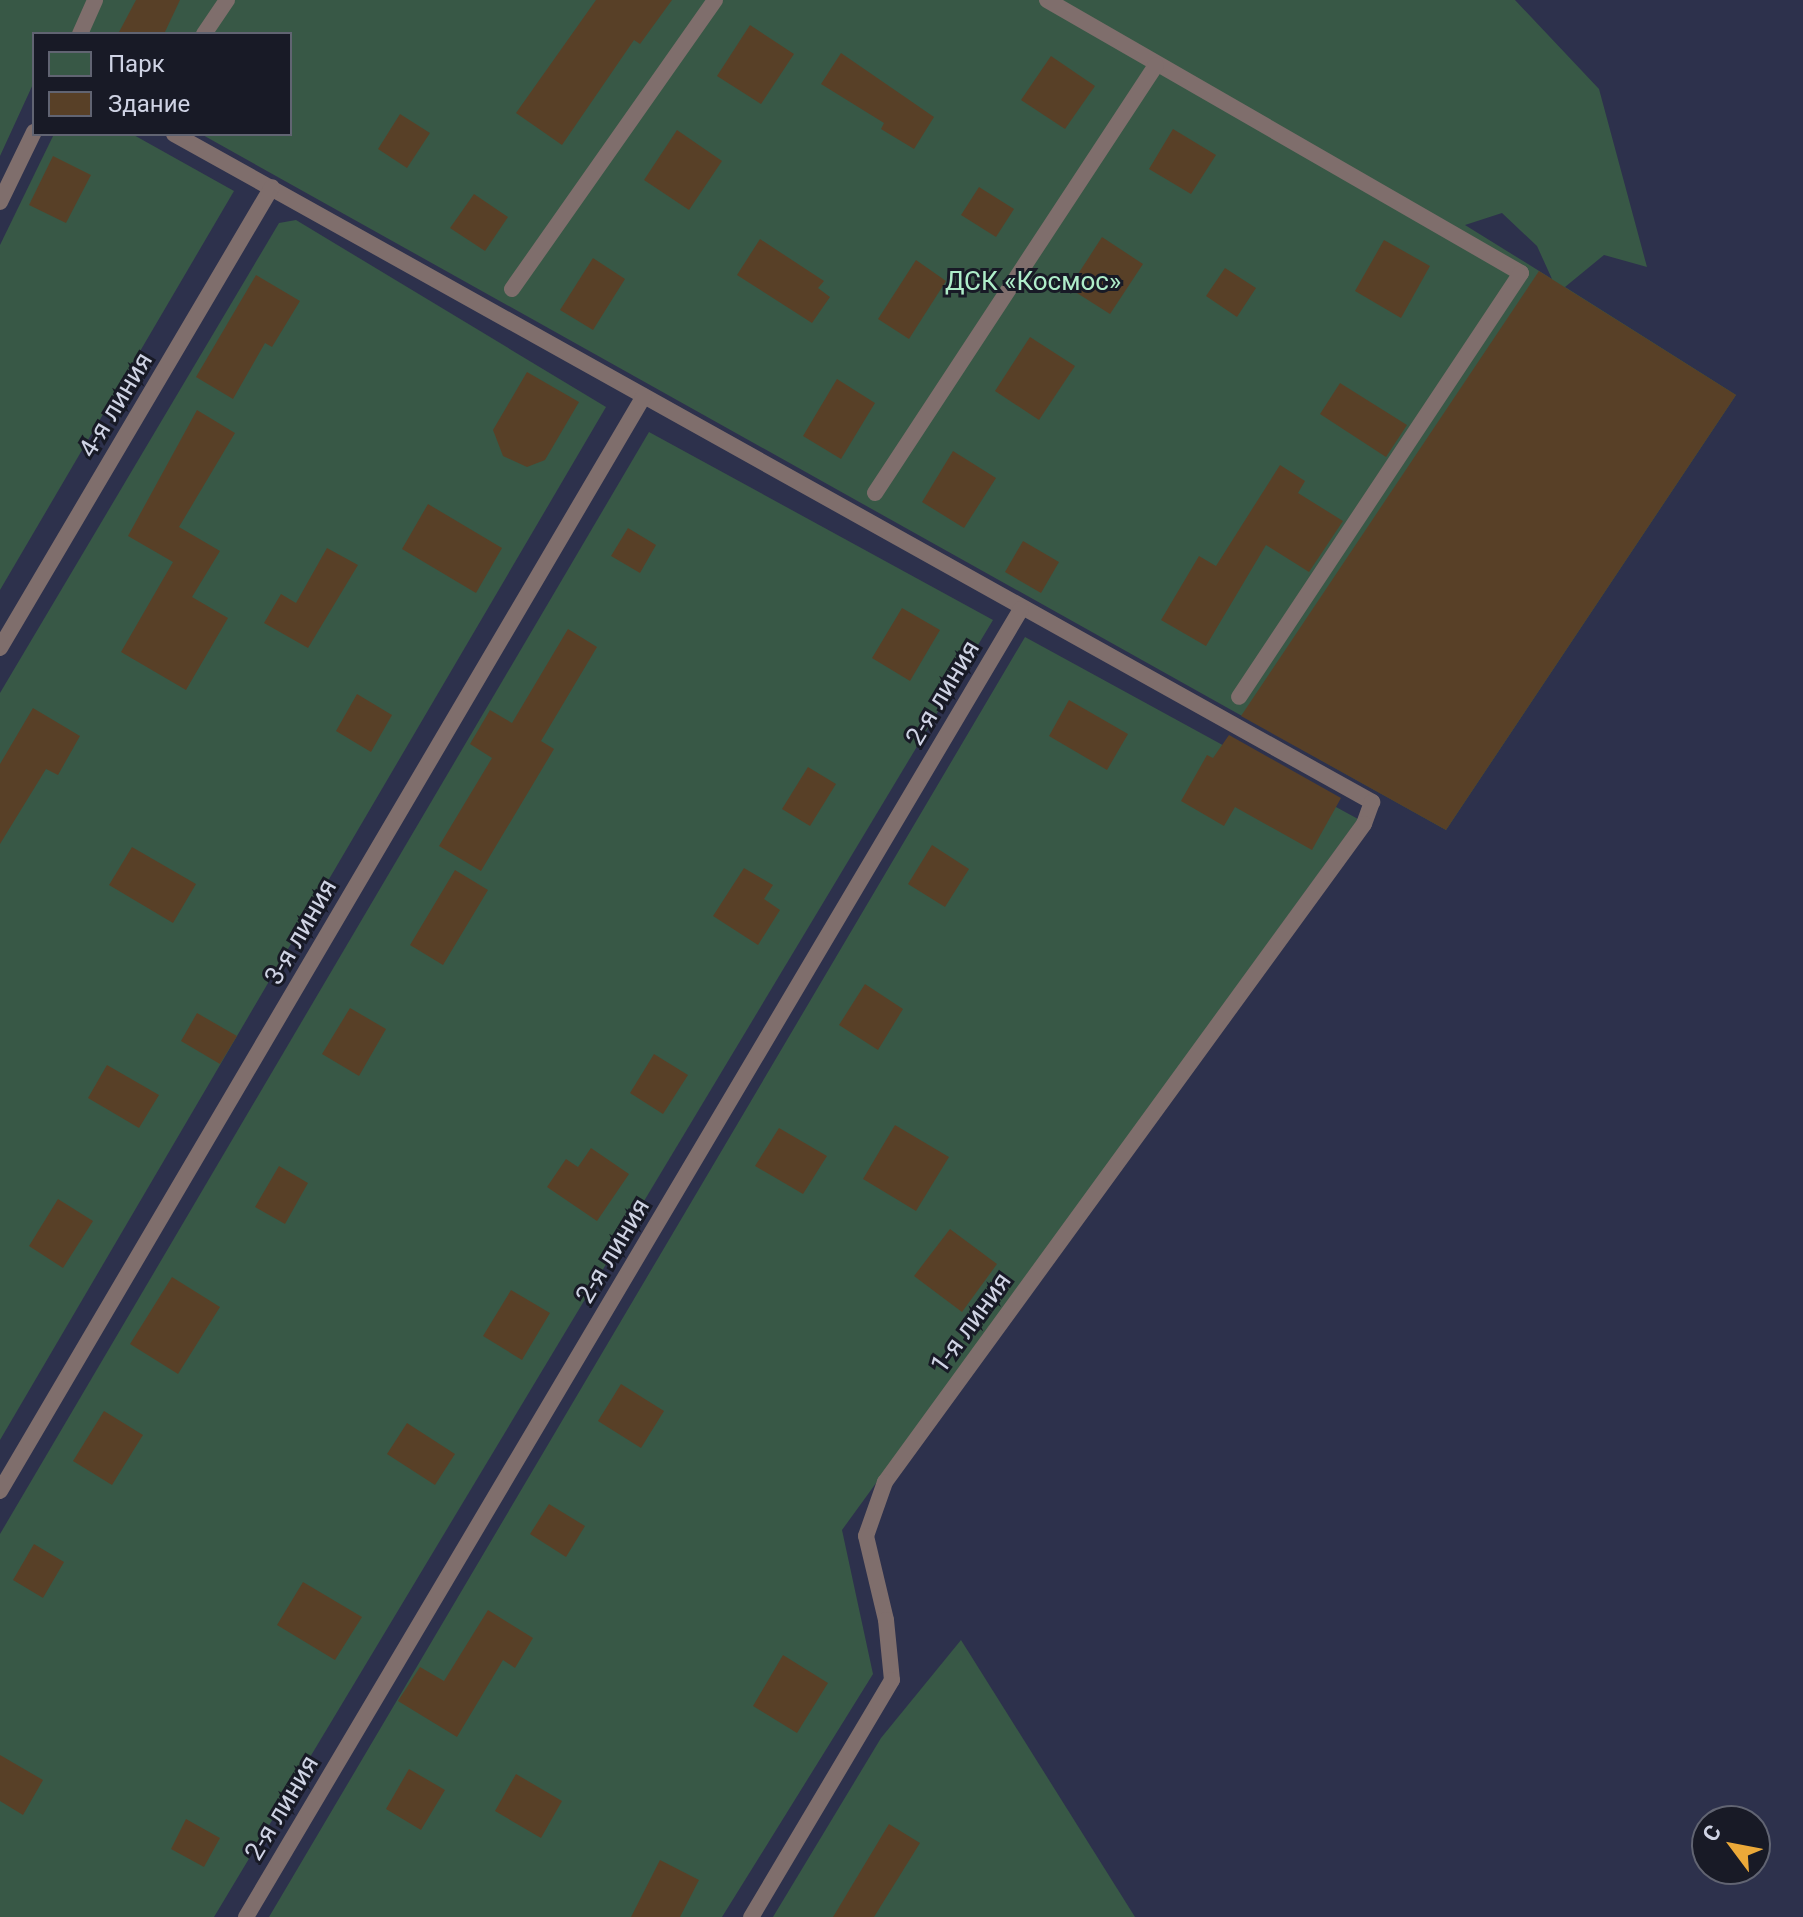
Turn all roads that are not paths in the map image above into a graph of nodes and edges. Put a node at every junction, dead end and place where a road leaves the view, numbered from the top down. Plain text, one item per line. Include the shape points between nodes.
1 (95, 0) edge
2 (227, 0) edge
3 (715, 0) edge
4 (1047, 0) edge
5 (81, 32) edge
6 (205, 32) edge
7 (1156, 65) junction
8 (32, 136) edge
9 (178, 136) edge
10 (272, 187) junction
11 (0, 202) edge
12 (512, 289) dead end
13 (644, 396) junction
14 (875, 493) dead end
15 (1021, 609) junction
16 (0, 648) edge
17 (1239, 697) dead end
18 (0, 1491) edge
19 (246, 1917) edge
20 (751, 1917) edge

1 - 5 lane
2 - 6 lane
3 - 12 lane
4 - 7 lane
7 - 14 lane
7 - 17 lane via 1521,273
8 - 11 lane
9 - 10 lane
10 - 13 lane
10 - 16 lane, 4-я линия
13 - 15 lane
13 - 18 lane, 3-я линия
15 - 19 lane, 2-я линия
15 - 20 lane, 1-я линия via 1372,802 1364,824 885,1482 866,1536 886,1620 892,1680

